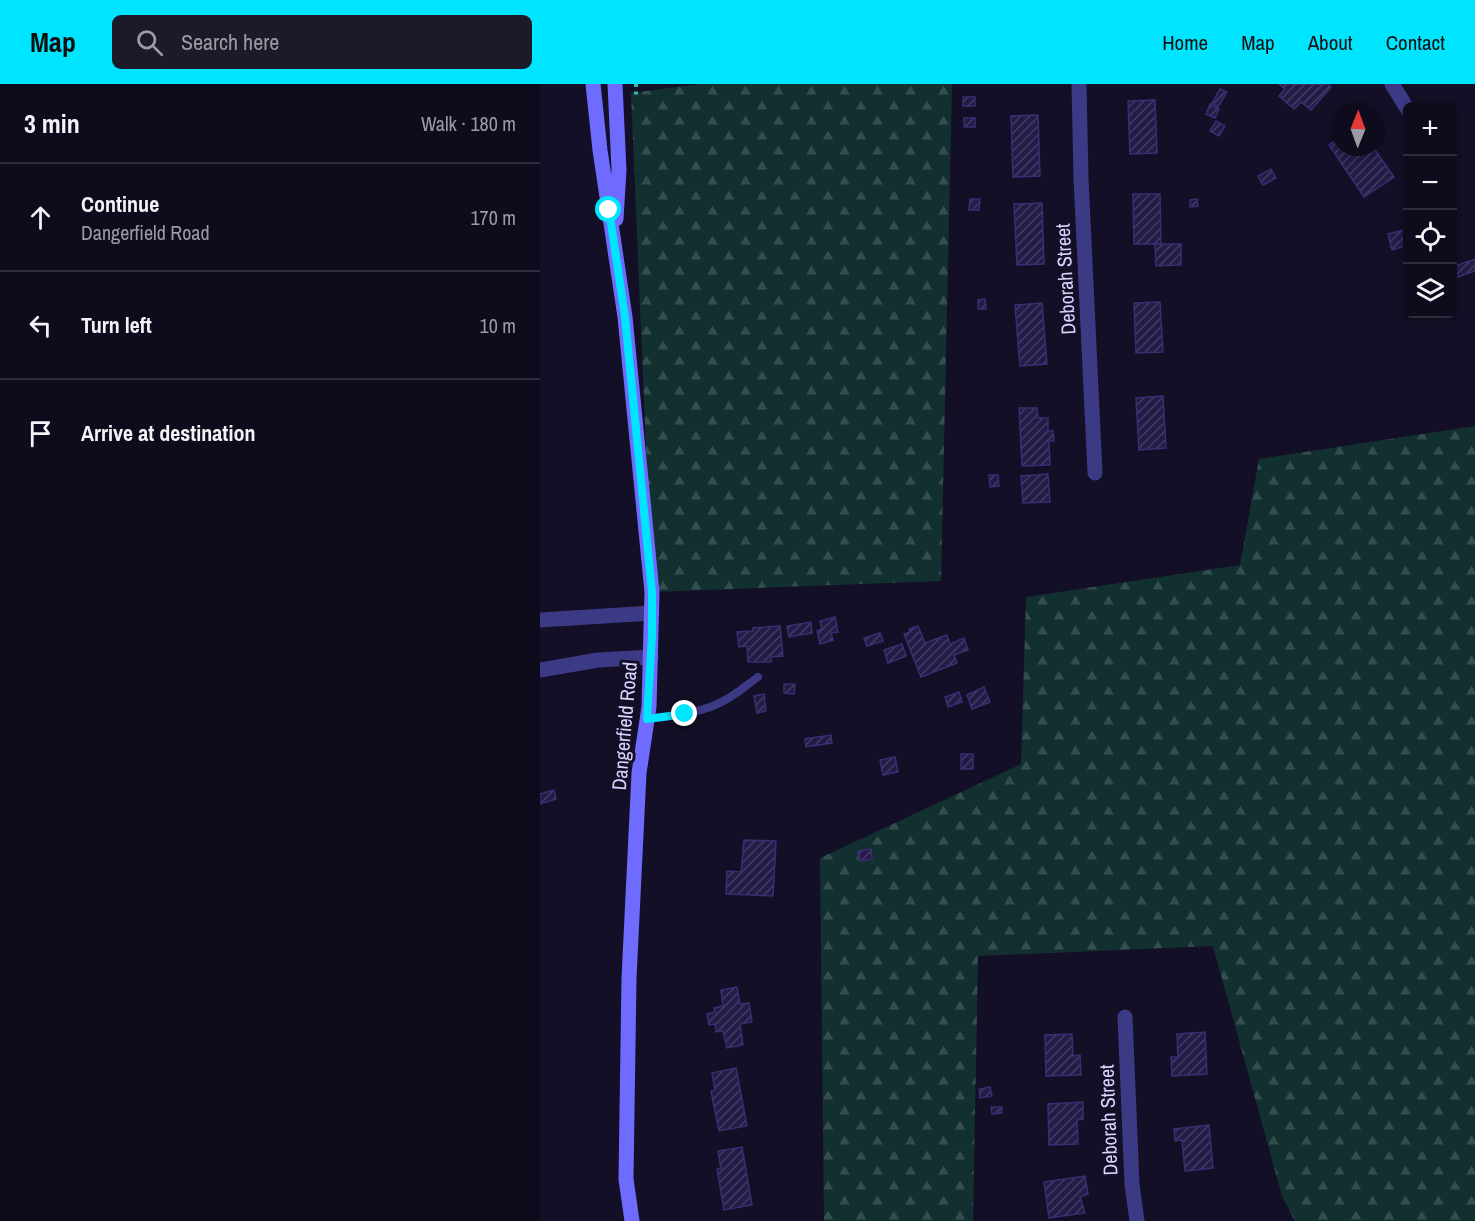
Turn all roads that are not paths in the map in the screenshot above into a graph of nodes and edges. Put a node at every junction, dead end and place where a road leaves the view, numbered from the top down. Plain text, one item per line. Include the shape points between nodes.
1 (593, 84) edge
2 (615, 84) edge
3 (1079, 84) edge
4 (1392, 84) edge
5 (1403, 103) edge
6 (614, 237) junction
7 (1095, 473) dead end
8 (652, 613) junction
9 (540, 620) edge
10 (651, 657) junction
11 (540, 670) edge
12 (758, 677) dead end
13 (647, 719) junction
14 (1125, 1017) dead end
15 (632, 1221) edge
16 (1137, 1221) edge

1 - 6 street, Dangerfield Road
2 - 6 street, Dangerfield Road via 620,170
3 - 7 street, Deborah Street
4 - 5 street
6 - 8 street, Dangerfield Road
8 - 9 street
8 - 10 street, Dangerfield Road
10 - 11 street via 598,660
10 - 13 street, Dangerfield Road
12 - 13 lane via 707,708
13 - 15 street, Dangerfield Road via 639,772 629,978 626,1179
14 - 16 street, Deborah Street

